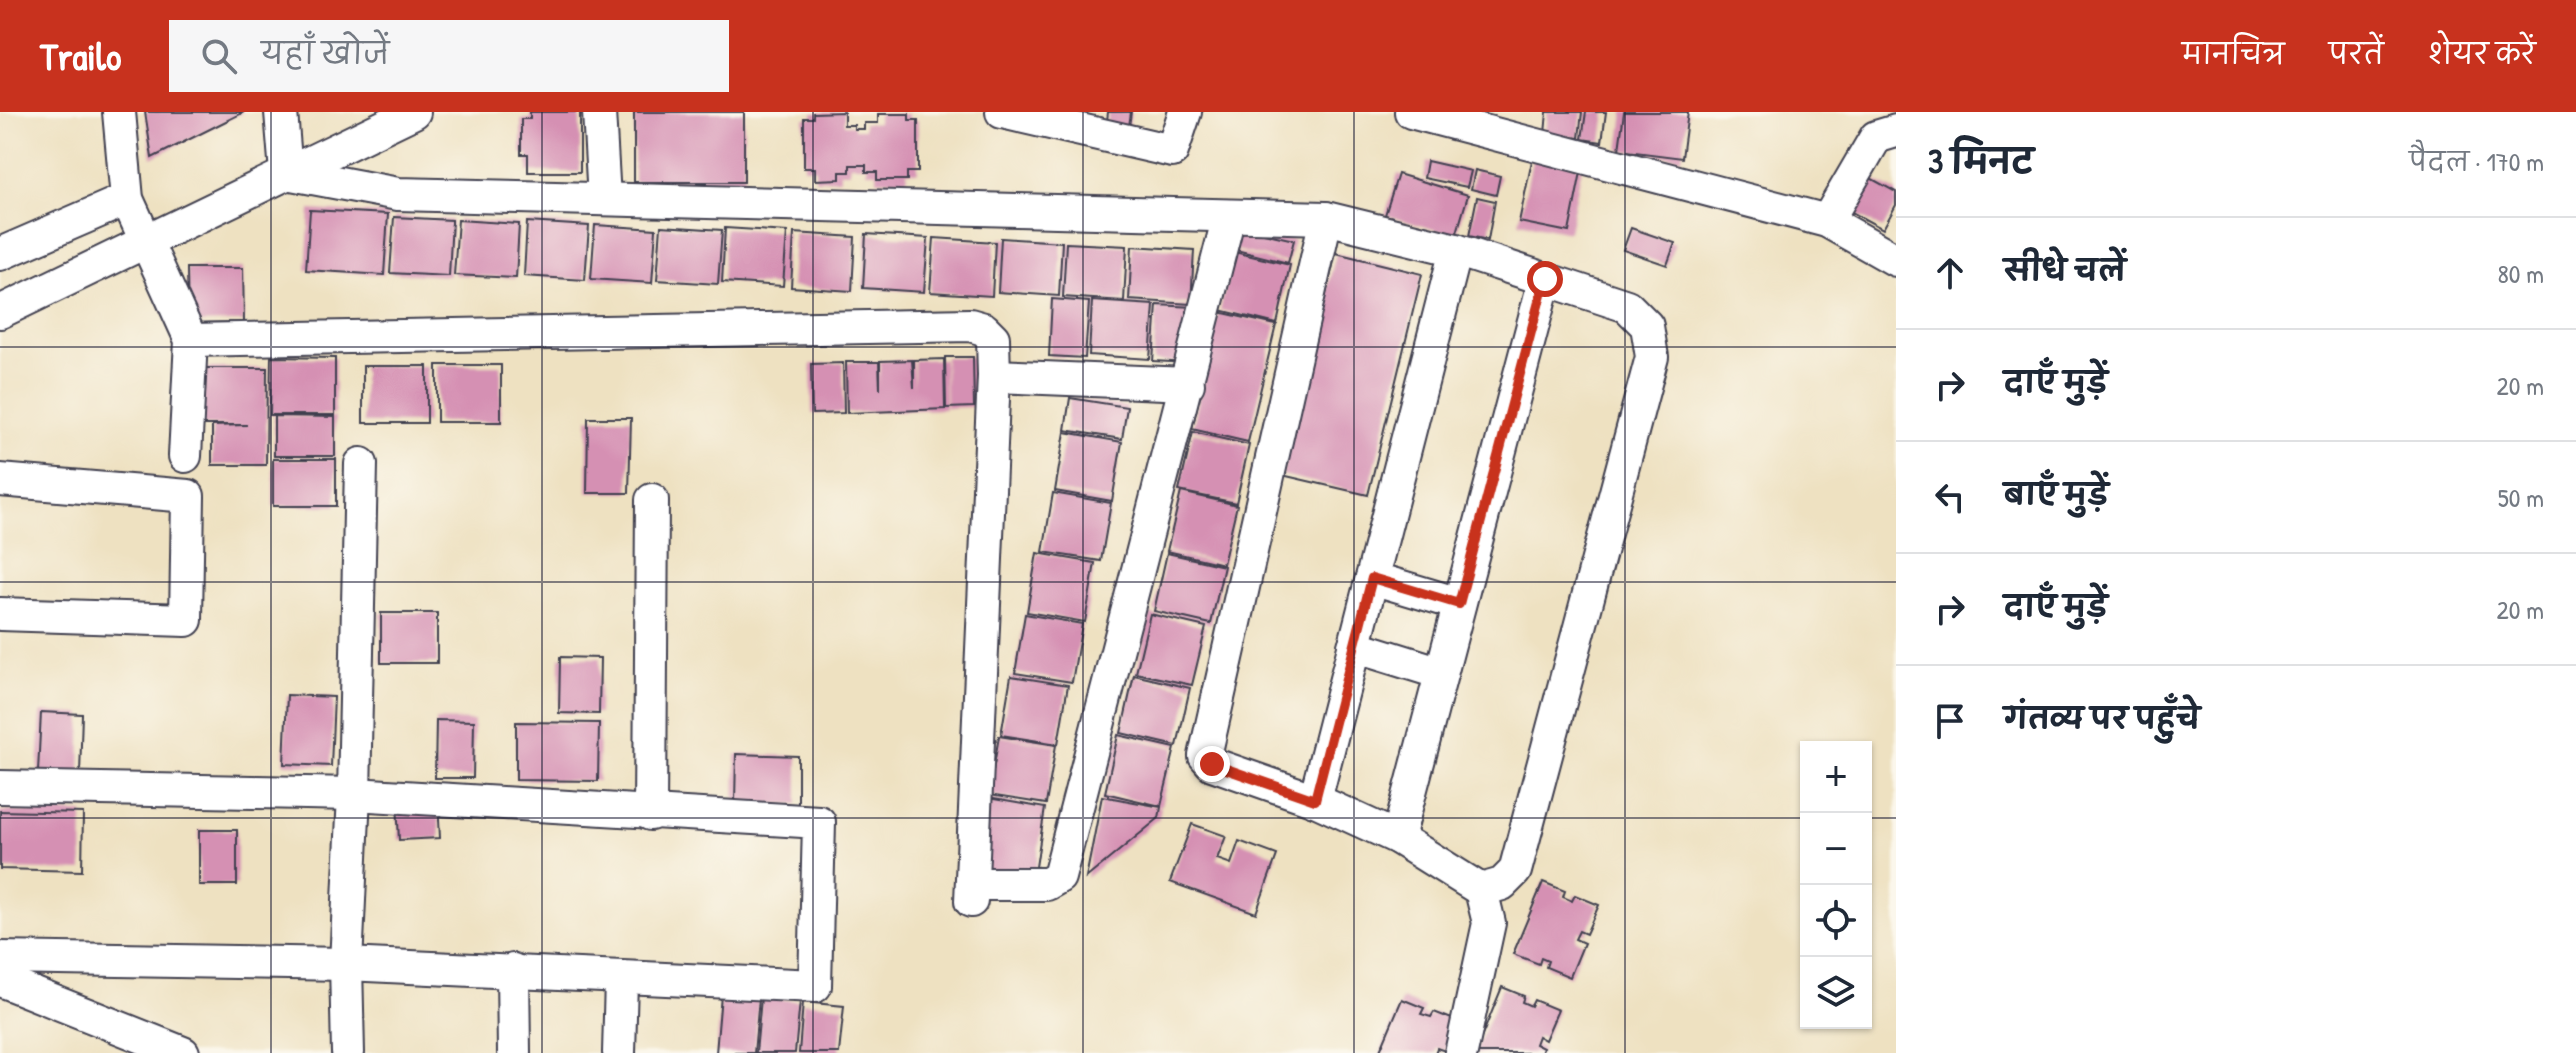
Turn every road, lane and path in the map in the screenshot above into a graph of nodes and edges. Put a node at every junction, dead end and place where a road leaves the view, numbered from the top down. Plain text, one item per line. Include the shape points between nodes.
1 (119, 112) edge
2 (281, 112) edge
3 (414, 112) edge
4 (599, 112) edge
5 (1002, 112) edge
6 (1185, 112) edge
7 (1411, 112) edge
8 (1896, 131) edge
9 (286, 173) junction
10 (127, 199) junction
11 (604, 199) junction
12 (1229, 216) junction
13 (1326, 218) junction
14 (1827, 221) junction
15 (146, 244) junction
16 (1456, 250) junction
17 (0, 254) edge
18 (1896, 260) edge
19 (1545, 279) junction
20 (0, 312) edge
21 (191, 340) junction
22 (994, 376) junction
23 (1188, 384) junction
24 (185, 456) dead end
25 (361, 464) dead end
26 (0, 480) edge
27 (652, 500) dead end
28 (1372, 578) junction
29 (1459, 604) junction
30 (0, 614) edge
31 (1354, 646) junction
32 (1441, 673) junction
33 (0, 787) edge
34 (354, 794) junction
35 (1315, 800) junction
36 (650, 814) junction
37 (1398, 838) junction
38 (1481, 890) junction
39 (0, 958) edge
40 (346, 964) junction
41 (513, 970) junction
42 (0, 980) edge
43 (621, 980) junction
44 (183, 1053) edge
45 (348, 1053) edge
46 (514, 1053) edge
47 (619, 1053) edge
48 (1461, 1053) edge

1 - 10 street
2 - 9 street
3 - 9 street
4 - 11 street
5 - 6 street via 1172,151
7 - 14 street
8 - 14 street via 1876,137
9 - 11 street via 398,194
9 - 15 street
10 - 15 street
10 - 17 street
11 - 12 street
12 - 13 street
12 - 23 street
13 - 16 street
13 - 35 street via 1204,746 1212,764
14 - 18 street
15 - 20 street
15 - 21 street
16 - 19 street
16 - 28 street
19 - 29 street
19 - 38 street via 1627,306 1647,326 1652,357 1515,871 1502,884
21 - 22 street via 970,325 993,338
21 - 24 street
22 - 23 street
22 - 23 street via 971,892 1047,884 1059,877
25 - 34 street
26 - 30 street via 188,496 186,620
27 - 36 street
28 - 29 street
28 - 31 street
29 - 32 street
31 - 32 street
31 - 35 street
32 - 37 street
33 - 34 street
34 - 36 street
34 - 40 street
35 - 37 street
36 - 43 street via 819,822 815,986
37 - 38 street
38 - 48 street via 1489,923
39 - 40 street
40 - 41 street
40 - 45 street
41 - 43 street
41 - 46 street
42 - 44 street
43 - 47 street

